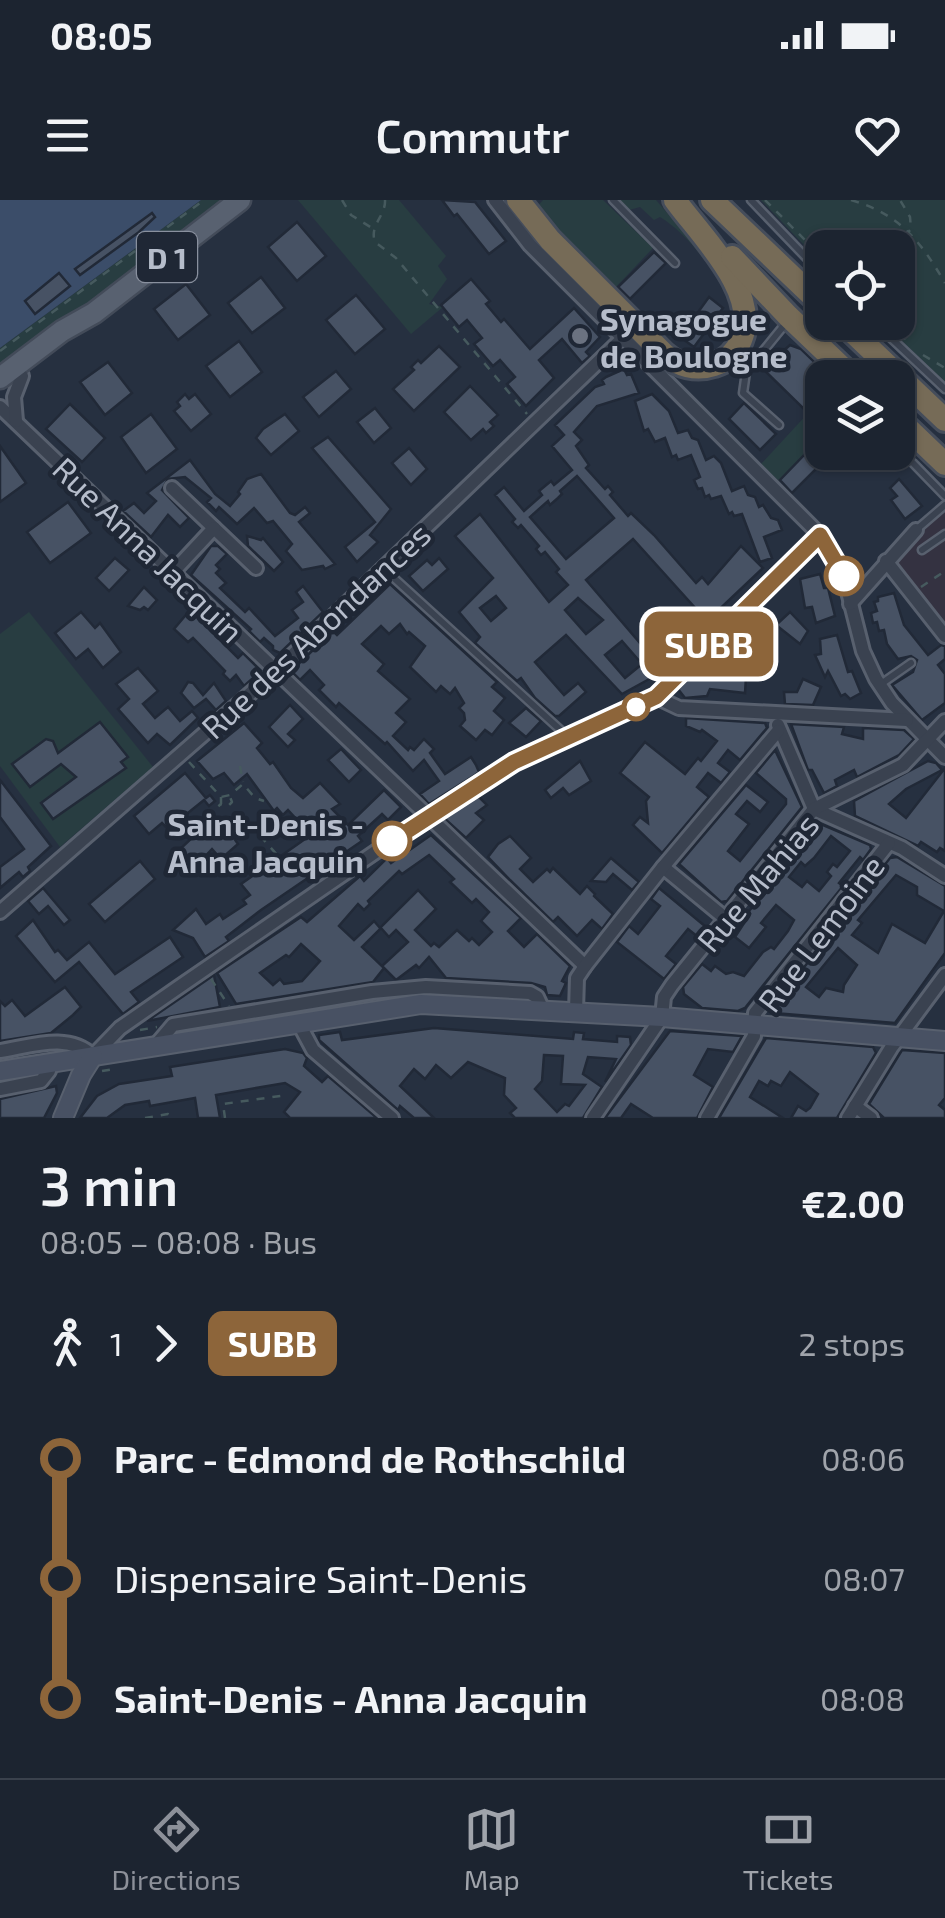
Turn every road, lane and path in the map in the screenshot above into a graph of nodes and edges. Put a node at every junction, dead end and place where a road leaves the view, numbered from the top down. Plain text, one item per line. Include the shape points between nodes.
1 (204, 200) edge
2 (240, 200) edge
3 (342, 200) edge
4 (386, 200) edge
5 (495, 200) edge
6 (518, 200) edge
7 (612, 200) edge
8 (677, 200) edge
9 (712, 200) edge
10 (751, 200) edge
11 (765, 200) edge
12 (851, 200) edge
13 (900, 200) edge
14 (373, 228) junction
15 (906, 230) edge
16 (908, 230) edge
17 (805, 240) edge
18 (915, 242) edge
19 (675, 263) dead end
20 (798, 266) junction
21 (805, 268) edge
22 (805, 277) edge
23 (945, 283) edge
24 (94, 313) junction
25 (790, 318) junction
26 (622, 338) junction
27 (861, 340) edge
28 (893, 340) edge
29 (906, 340) edge
30 (910, 344) dead end
31 (0, 351) edge
32 (921, 354) dead end
33 (834, 360) edge
34 (945, 368) edge
35 (22, 376) junction
36 (0, 378) edge
37 (945, 389) edge
38 (0, 393) edge
39 (0, 407) edge
40 (945, 420) edge
41 (16, 421) junction
42 (535, 422) junction
43 (779, 425) dead end
44 (915, 436) edge
45 (945, 464) edge
46 (915, 466) edge
47 (172, 488) dead end
48 (945, 496) edge
49 (945, 504) edge
50 (214, 528) junction
51 (916, 530) joint
52 (945, 534) edge
53 (820, 535) junction
54 (922, 550) dead end
55 (886, 561) junction
56 (256, 568) dead end
57 (383, 568) junction
58 (945, 571) edge
59 (173, 572) junction
60 (918, 589) dead end
61 (850, 604) junction
62 (945, 636) edge
63 (910, 663) dead end
64 (276, 671) junction
65 (880, 685) junction
66 (656, 697) junction
67 (779, 713) junction
68 (907, 720) junction
69 (945, 721) edge
70 (778, 730) junction
71 (568, 737) junction
72 (928, 739) junction
73 (181, 754) junction
74 (945, 757) edge
75 (240, 766) dead end
76 (243, 784) junction
77 (230, 796) junction
78 (221, 797) junction
79 (264, 801) dead end
80 (221, 804) junction
81 (814, 808) junction
82 (239, 812) dead end
83 (428, 816) junction
84 (194, 826) dead end
85 (889, 842) junction
86 (279, 857) dead end
87 (663, 867) junction
88 (945, 876) edge
89 (0, 912) edge
90 (726, 919) junction
91 (585, 966) junction
92 (205, 969) junction
93 (945, 975) edge
94 (544, 1010) junction
95 (576, 1012) junction
96 (233, 1014) junction
97 (662, 1016) junction
98 (298, 1022) junction
99 (754, 1025) junction
100 (901, 1037) junction
101 (945, 1042) edge
102 (156, 1045) junction
103 (0, 1051) edge
104 (93, 1056) junction
105 (50, 1063) junction
106 (0, 1071) edge
107 (0, 1089) edge
108 (287, 1094) dead end
109 (852, 1112) edge
110 (63, 1118) edge
111 (145, 1118) edge
112 (174, 1118) edge
113 (225, 1118) edge
114 (392, 1118) edge
115 (594, 1118) edge
116 (708, 1118) edge
117 (871, 1118) edge

1 - 31 path
2 - 24 main road, D 1
3 - 14 path via 350,216
4 - 14 path
5 - 26 street via 530,246
6 - 8 highway via 664,354 704,368 737,348 745,305 736,280
7 - 19 lane
8 - 25 highway
9 - 20 highway
10 - 20 lane
11 - 17 path
12 - 15 path via 884,211
13 - 16 path via 910,217
14 - 42 path via 374,242 396,258
18 - 23 path
20 - 21 lane
20 - 22 highway
24 - 35 main road, D 1
24 - 36 main road, D 1
25 - 33 highway
25 - 43 lane via 746,372 744,393
26 - 42 street, Rue des Abondances
26 - 53 street
27 - 40 highway
28 - 37 lane
29 - 30 path
32 - 34 path
35 - 38 main road, D 1
35 - 41 street via 14,397
39 - 41 street, Rue Anna Jacquin
41 - 59 street, Rue Anna Jacquin
42 - 57 street, Rue des Abondances
44 - 45 highway
46 - 48 lane
47 - 50 street
49 - 51 lane
50 - 56 street
50 - 59 street
51 - 55 street
52 - 54 lane
53 - 61 street via 844,576
53 - 66 street
55 - 61 street
55 - 62 street
57 - 64 street, Rue des Abondances
57 - 71 lane
58 - 60 path
59 - 64 street, Rue Anna Jacquin
61 - 65 street via 862,651
63 - 65 lane
64 - 73 street, Rue des Abondances
64 - 83 street, Rue Anna Jacquin
65 - 68 street
66 - 67 street via 679,708
66 - 71 street
67 - 68 street
67 - 70 street
68 - 72 street
69 - 72 street, Rue Mahias
70 - 81 street
70 - 87 street
71 - 83 street
72 - 74 street
72 - 81 street, Rue Mahias via 903,765
73 - 78 path
73 - 89 street, Rue des Abondances
75 - 76 path
76 - 77 path
76 - 79 path
77 - 78 path
77 - 80 path via 228,806
78 - 80 path
80 - 84 path
81 - 85 street
81 - 90 street, Rue Mahias
82 - 86 path
83 - 91 street, Rue Anna Jacquin
83 - 92 street
85 - 88 street
85 - 99 street, Rue Lemoine via 755,1013
87 - 90 street
87 - 91 street
90 - 97 street, Rue Mahias via 672,985
91 - 95 street via 577,978
92 - 96 path
92 - 104 street via 120,1028
93 - 100 street
94 - 95 main road
94 - 96 street via 530,993 426,987
94 - 98 main road via 421,1004
95 - 97 main road
96 - 102 street via 173,1025
97 - 99 main road
97 - 115 street, Rue Mahias
98 - 102 main road
98 - 114 street via 313,1050
99 - 100 main road
99 - 116 street, Rue Lemoine
100 - 101 main road
100 - 109 street
102 - 104 main road
103 - 104 street via 66,1041
104 - 105 main road
104 - 110 main road
105 - 106 main road
105 - 107 street via 41,1081
108 - 113 path via 223,1104
109 - 117 street
111 - 112 path

